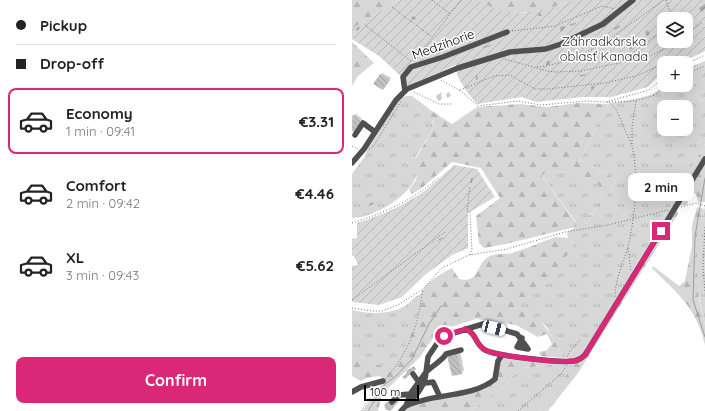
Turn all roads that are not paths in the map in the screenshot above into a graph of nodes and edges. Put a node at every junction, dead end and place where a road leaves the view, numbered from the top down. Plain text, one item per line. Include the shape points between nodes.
1 (633, 0) edge
2 (507, 32) road end
3 (406, 90) junction
4 (376, 132) junction
5 (354, 135) dead end
6 (705, 159) edge
7 (352, 163) edge
8 (465, 329) junction
9 (522, 338) dead end
10 (461, 350) dead end
11 (502, 355) junction
12 (426, 372) junction
13 (413, 374) dead end
14 (384, 381) road end
15 (418, 381) junction
16 (426, 383) junction
17 (352, 392) edge
18 (410, 394) junction
19 (439, 395) junction
20 (392, 402) dead end
21 (406, 406) junction
22 (401, 411) edge

1 - 3 street, Medzihorie via 603,24 561,44 546,49 510,52
2 - 3 street, Medzihorie via 411,67 404,77
3 - 4 street, Medzihorie via 396,100
4 - 5 street via 363,123
4 - 7 street, Medzihorie
6 - 11 street via 585,355 577,361 568,362
8 - 9 street via 484,324 518,334
8 - 11 street via 472,332 485,350
8 - 12 street via 444,336 438,342 428,357
10 - 12 street via 446,354
11 - 19 street via 498,361 495,379 489,384
12 - 15 street
12 - 16 street
13 - 15 street
14 - 17 street
15 - 18 street
16 - 19 street via 433,382
16 - 21 street
18 - 20 street via 399,395
18 - 21 street
19 - 21 street
21 - 22 street

